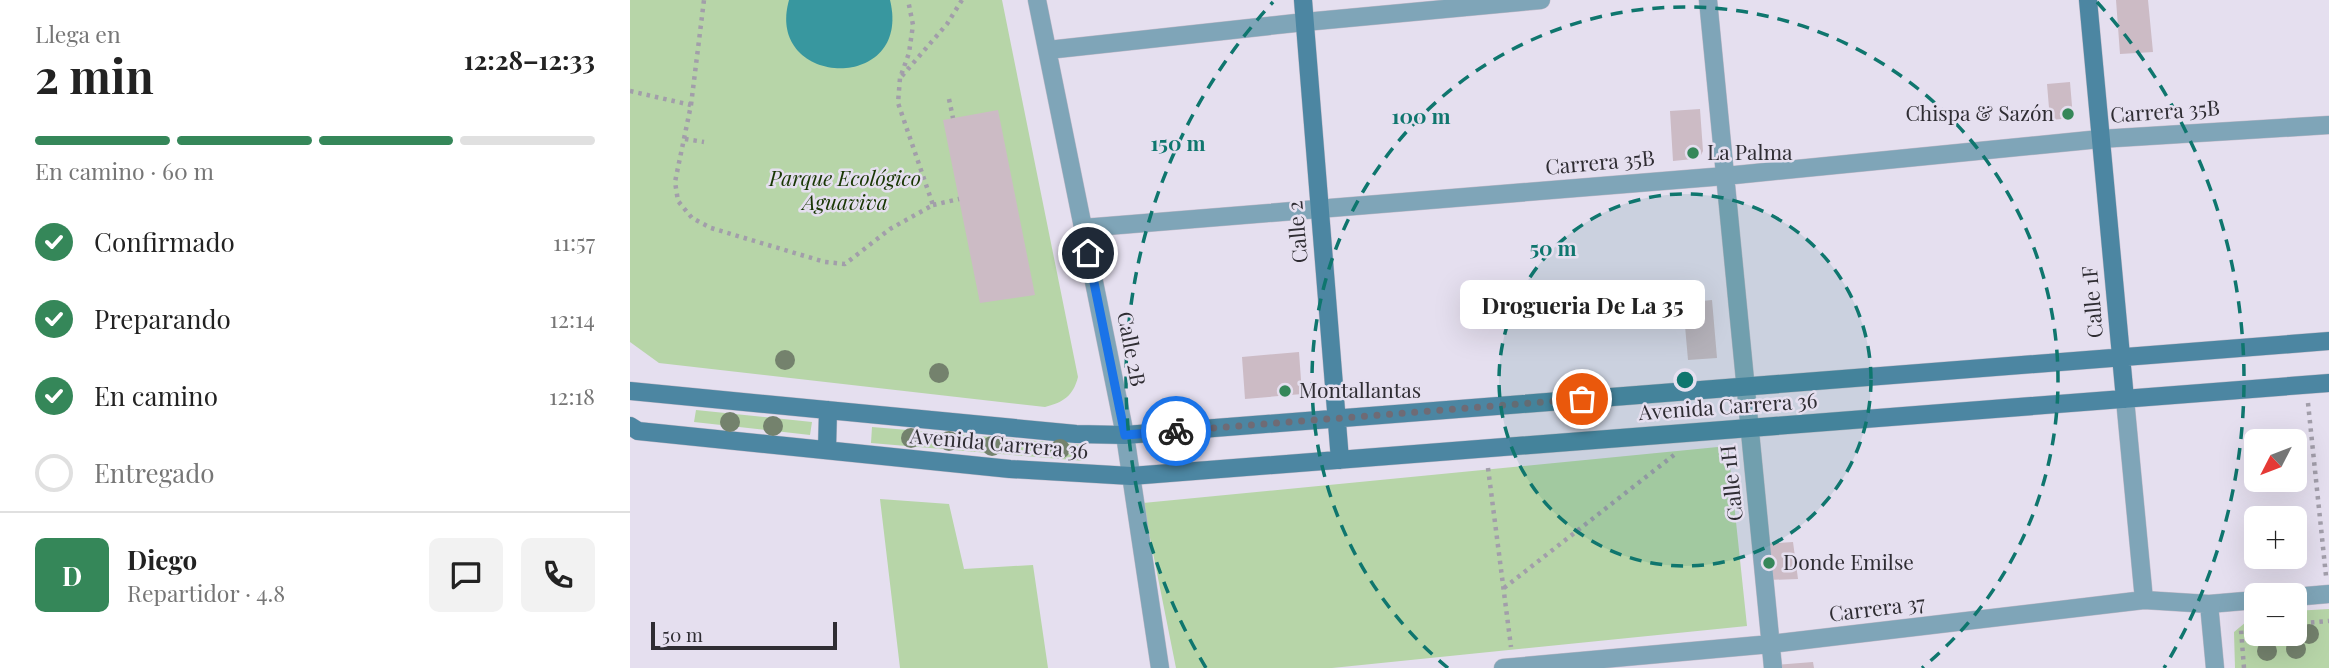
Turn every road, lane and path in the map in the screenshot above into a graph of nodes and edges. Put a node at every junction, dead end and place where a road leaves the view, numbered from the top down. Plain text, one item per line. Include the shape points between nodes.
1 (704, 0) edge
2 (908, 0) edge
3 (962, 0) edge
4 (1037, 0) edge
5 (1303, 0) edge
6 (1541, 0) edge
7 (1708, 0) edge
8 (2088, 0) edge
9 (1305, 22) junction
10 (1048, 50) junction
11 (900, 78) junction
12 (630, 91) edge
13 (950, 99) dead end
14 (691, 105) junction
15 (953, 118) dead end
16 (2329, 125) edge
17 (685, 138) junction
18 (2101, 139) junction
19 (704, 142) dead end
20 (1726, 176) junction
21 (959, 199) dead end
22 (933, 205) junction
23 (1320, 208) junction
24 (1083, 228) junction
25 (2329, 341) edge
26 (2121, 357) junction
27 (2329, 383) edge
28 (1746, 386) junction
29 (630, 391) edge
30 (2125, 399) junction
31 (2308, 402) dead end
32 (828, 410) junction
33 (1336, 418) junction
34 (630, 426) edge
35 (1750, 428) junction
36 (1125, 435) junction
37 (827, 450) junction
38 (1678, 453) dead end
39 (1340, 460) junction
40 (1488, 467) dead end
41 (1131, 476) junction
42 (1504, 588) junction
43 (2328, 594) edge
44 (2307, 596) edge
45 (2144, 600) junction
46 (2244, 601) edge
47 (2209, 604) junction
48 (2329, 621) edge
49 (2307, 623) edge
50 (2244, 629) edge
51 (1771, 644) junction
52 (1160, 668) edge
53 (1508, 668) edge
54 (1773, 668) edge
55 (2215, 668) edge
56 (2244, 668) edge

1 - 14 path
2 - 11 path via 913,25
3 - 11 path
4 - 10 street, Calle 2B
5 - 9 main road, Calle 2
6 - 9 street
7 - 20 street, Calle 1H
8 - 18 main road, Calle 1F
9 - 10 street
9 - 23 main road, Calle 2
10 - 24 street, Calle 2B
11 - 22 path via 898,103
12 - 14 path
13 - 15 path
14 - 17 path
16 - 18 street, Carrera 35B
17 - 19 path
17 - 22 path via 675,182 678,201 692,218 711,229 825,262 845,264 890,229
18 - 20 street, Carrera 35B
18 - 26 main road, Calle 1F
20 - 23 street, Carrera 35B
20 - 28 street, Calle 1H
21 - 22 path
23 - 24 street, Carrera 35B
23 - 33 main road, Calle 2
24 - 36 street, Calle 2B
25 - 26 main road, Avenida Carrera 36
26 - 28 main road, Avenida Carrera 36
26 - 30 main road, Calle 1F
27 - 30 main road, Avenida Carrera 36
28 - 33 main road, Avenida Carrera 36
28 - 35 street, Calle 1H
29 - 32 main road, Avenida Carrera 36
30 - 35 main road, Avenida Carrera 36
30 - 45 street, Calle 1F
31 - 43 path
32 - 36 main road, Avenida Carrera 36
32 - 37 main road
33 - 36 main road, Avenida Carrera 36
33 - 39 main road, Calle 2
34 - 37 main road, Avenida Carrera 36 via 638,431
35 - 39 main road, Avenida Carrera 36
35 - 51 street, Calle 1H
36 - 41 street, Calle 2B
37 - 41 main road, Avenida Carrera 36
38 - 42 path
39 - 41 main road, Avenida Carrera 36
40 - 42 path
41 - 52 street, Calle 2B
42 - 53 path
43 - 44 street
45 - 47 street, Carrera 37
45 - 51 street, Carrera 37
46 - 47 street, Carrera 37
47 - 55 street
48 - 49 path
50 - 56 path
51 - 53 street, Carrera 37
51 - 54 street, Calle 1H

